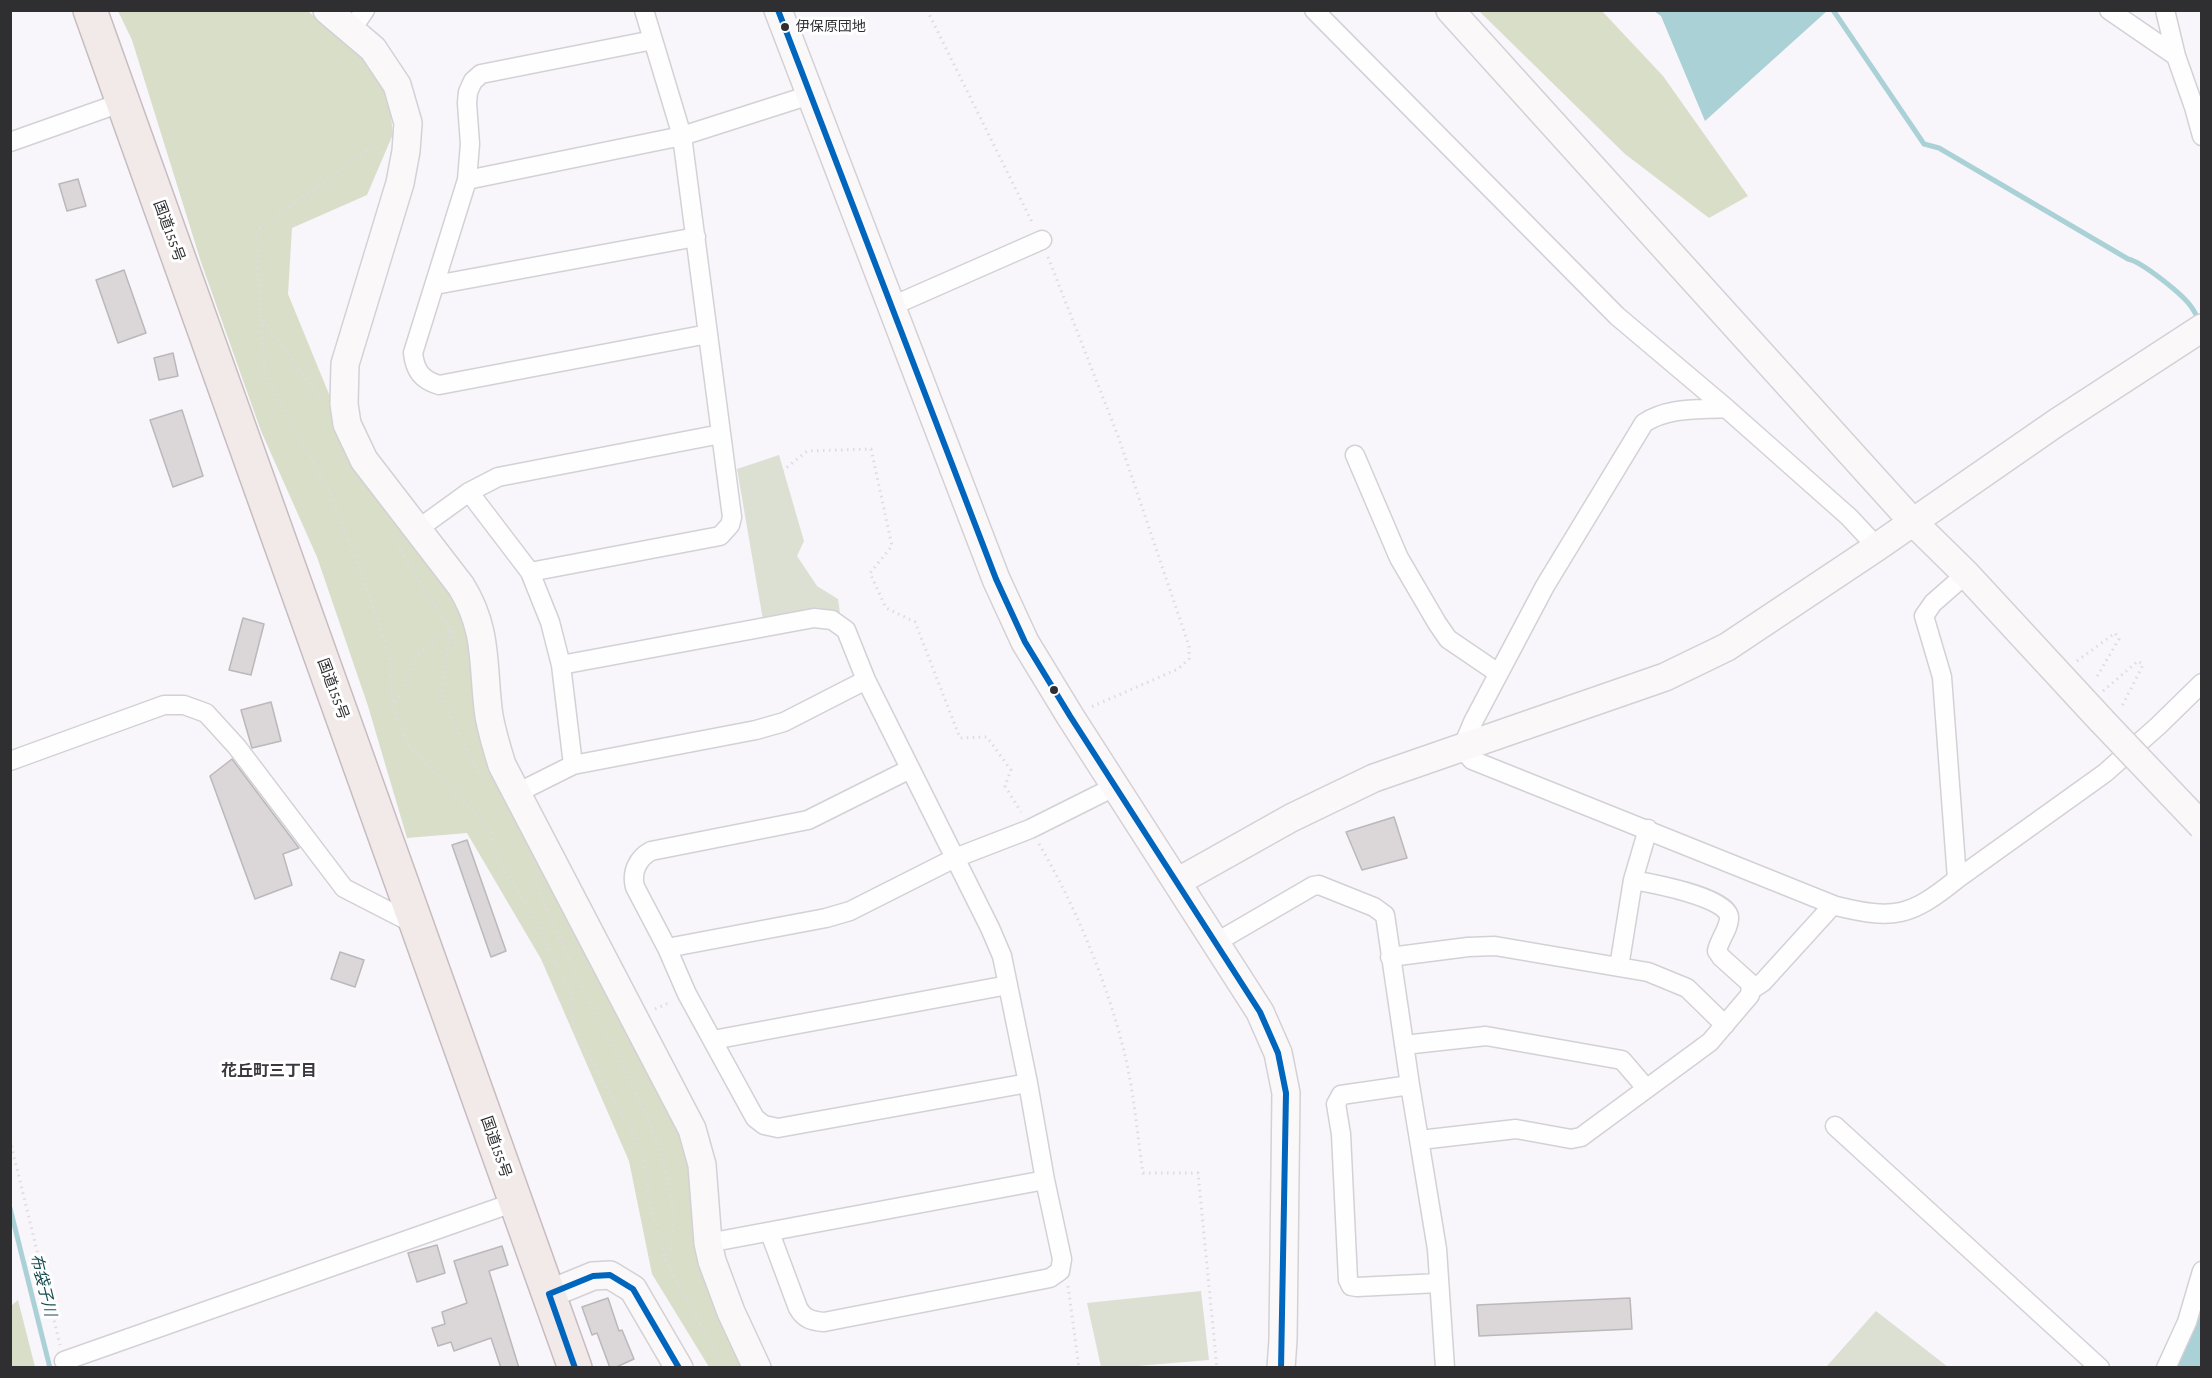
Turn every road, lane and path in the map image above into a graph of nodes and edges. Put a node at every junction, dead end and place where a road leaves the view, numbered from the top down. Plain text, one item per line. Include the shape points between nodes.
1 (90, 10) edge
2 (327, 10) edge
3 (644, 10) edge
4 (778, 10) edge
5 (927, 10) edge
6 (1314, 10) edge
7 (1450, 10) edge
8 (2109, 10) edge
9 (2165, 10) edge
10 (358, 20) edge
11 (653, 40) junction
12 (2176, 56) junction
13 (810, 95) junction
14 (123, 102) junction
15 (2201, 134) edge
16 (682, 136) junction
17 (10, 142) edge
18 (388, 158) dead end
19 (467, 180) junction
20 (696, 237) junction
21 (1042, 240) junction
22 (435, 285) junction
23 (892, 306) junction
24 (261, 317) junction
25 (2197, 332) edge
26 (708, 334) junction
27 (322, 401) dead end
28 (1726, 408) junction
29 (721, 434) junction
30 (1355, 454) dead end
31 (782, 471) dead end
32 (469, 492) junction
33 (1913, 522) junction
34 (418, 529) junction
35 (391, 535) dead end
36 (1877, 547) junction
37 (530, 573) junction
38 (1966, 574) junction
39 (2072, 664) dead end
40 (561, 665) junction
41 (1498, 673) junction
42 (866, 680) junction
43 (2202, 684) edge
44 (2091, 686) dead end
45 (2099, 695) dead end
46 (393, 707) junction
47 (1070, 716) junction
48 (2139, 741) junction
49 (1462, 748) junction
50 (10, 761) edge
51 (573, 765) junction
52 (910, 769) junction
53 (1114, 787) junction
54 (517, 793) junction
55 (2202, 826) edge
56 (1030, 829) junction
57 (1648, 829) junction
58 (955, 858) junction
59 (530, 869) dead end
60 (1956, 879) junction
61 (1633, 880) junction
62 (1177, 882) junction
63 (1833, 905) junction
64 (418, 925) junction
65 (1215, 942) junction
66 (667, 948) junction
67 (1390, 957) junction
68 (1619, 967) junction
69 (1008, 985) junction
70 (1751, 990) junction
71 (687, 994) junction
72 (634, 1019) junction
73 (1725, 1025) junction
74 (713, 1040) junction
75 (1404, 1045) junction
76 (1028, 1083) junction
77 (1410, 1085) junction
78 (1646, 1088) junction
79 (1835, 1126) dead end
80 (10, 1140) edge
81 (1420, 1140) junction
82 (1045, 1180) junction
83 (515, 1202) junction
84 (770, 1233) junction
85 (708, 1243) junction
86 (666, 1262) junction
87 (1060, 1271) junction
88 (2202, 1271) edge
89 (1439, 1283) junction
90 (549, 1294) junction
91 (64, 1361) joint
92 (575, 1368) edge
93 (679, 1368) edge
94 (725, 1368) edge
95 (757, 1368) edge
96 (1079, 1368) edge
97 (1217, 1368) edge
98 (1281, 1368) edge
99 (1445, 1368) edge
100 (2100, 1368) edge
101 (2166, 1368) edge

1 - 14 highway, 国道155号
2 - 10 street
3 - 11 street
4 - 13 street
5 - 21 path
6 - 28 street via 1617,316
7 - 33 street
8 - 12 street
9 - 12 street
10 - 34 street via 397,86 408,123 400,183 345,364 344,404 347,424 364,460
11 - 16 street
11 - 19 street via 481,74 468,92
12 - 15 street
13 - 16 street
13 - 23 street
14 - 17 street
14 - 64 highway, 国道155号
16 - 19 street
16 - 20 street
18 - 24 path via 374,146 256,231
19 - 22 street
20 - 22 street
20 - 26 street
21 - 23 street
21 - 47 path via 1118,436 1189,646 1189,660 1178,669
22 - 26 street via 413,353 418,372 428,382 440,385
23 - 47 street via 996,579 1025,642
24 - 27 path
24 - 46 path via 265,375 331,495 390,659
25 - 33 street
26 - 29 street
28 - 36 street via 1849,517
28 - 41 street via 1672,411 1644,423 1545,586
29 - 32 street via 498,477
29 - 37 street via 732,517 720,536
30 - 41 street via 1400,558 1437,623 1448,639
31 - 56 path via 807,451 871,449 892,546 870,573 886,608 915,622 960,738 987,737 1011,770 1005,786
32 - 34 street
32 - 37 street
33 - 36 street
33 - 38 street
34 - 54 street via 461,586 476,618 483,644 489,716 502,765
35 - 46 path via 450,630 418,654
36 - 49 street via 1727,647 1665,677
37 - 40 street via 550,622
38 - 55 street, bridge
38 - 60 street via 1924,616 1942,677
39 - 44 path via 2115,633 2119,639
40 - 42 street via 814,618 832,620 846,630
40 - 51 street
41 - 49 street
42 - 51 street via 784,722
42 - 52 street
43 - 48 street
45 - 48 path via 2138,661 2143,665 2118,715
46 - 86 path via 408,745 490,833 495,856 538,923 572,995 576,1034 642,1150 649,1198
47 - 53 street
48 - 60 street via 2105,773
49 - 57 street via 1472,760 1485,766
49 - 62 street via 1374,778 1291,818
50 - 64 street via 164,705 184,705 206,713 237,747 344,888
51 - 54 street
52 - 58 street
52 - 66 street via 808,820 643,855 634,873 634,887
53 - 56 street
53 - 62 street
54 - 72 street
56 - 58 street
56 - 97 path via 1062,882 1103,984 1124,1052 1143,1173 1198,1173
57 - 61 street
57 - 63 street
58 - 66 street via 850,911
58 - 69 street via 1002,956
59 - 86 path via 583,989 654,1131 672,1195 672,1247
60 - 63 street via 1920,906 1897,913 1871,914
61 - 68 street
61 - 70 street via 1677,889 1721,905 1730,919 1717,951 1751,984
62 - 65 street
63 - 70 street via 1763,982
64 - 83 highway, 国道155号
65 - 67 street via 1319,885 1380,909 1385,915
65 - 98 street via 1260,1012 1278,1053 1286,1093
66 - 71 street
67 - 68 street via 1495,946
67 - 75 street
68 - 73 street via 1648,972 1688,988
69 - 74 street
69 - 76 street
70 - 73 street
71 - 72 path
71 - 74 street
72 - 85 street via 692,1129 702,1165
73 - 78 street via 1710,1042
74 - 76 street via 755,1118 772,1128
75 - 77 street
75 - 78 street via 1486,1036 1623,1060
76 - 82 street
77 - 81 street
77 - 89 street via 1341,1095 1336,1104 1348,1280 1357,1287
78 - 81 street via 1581,1137 1516,1129
79 - 100 street
80 - 91 path
81 - 89 street
82 - 84 street
82 - 87 street via 1062,1259
83 - 90 highway, 国道155号
83 - 91 street
84 - 85 street
84 - 87 street via 801,1314 816,1322 1050,1278
85 - 95 street via 723,1290
86 - 94 path
87 - 96 path via 1067,1278
88 - 101 street via 2187,1322
89 - 99 street
90 - 92 highway, 国道155号
90 - 93 street via 593,1276 610,1275 633,1289

